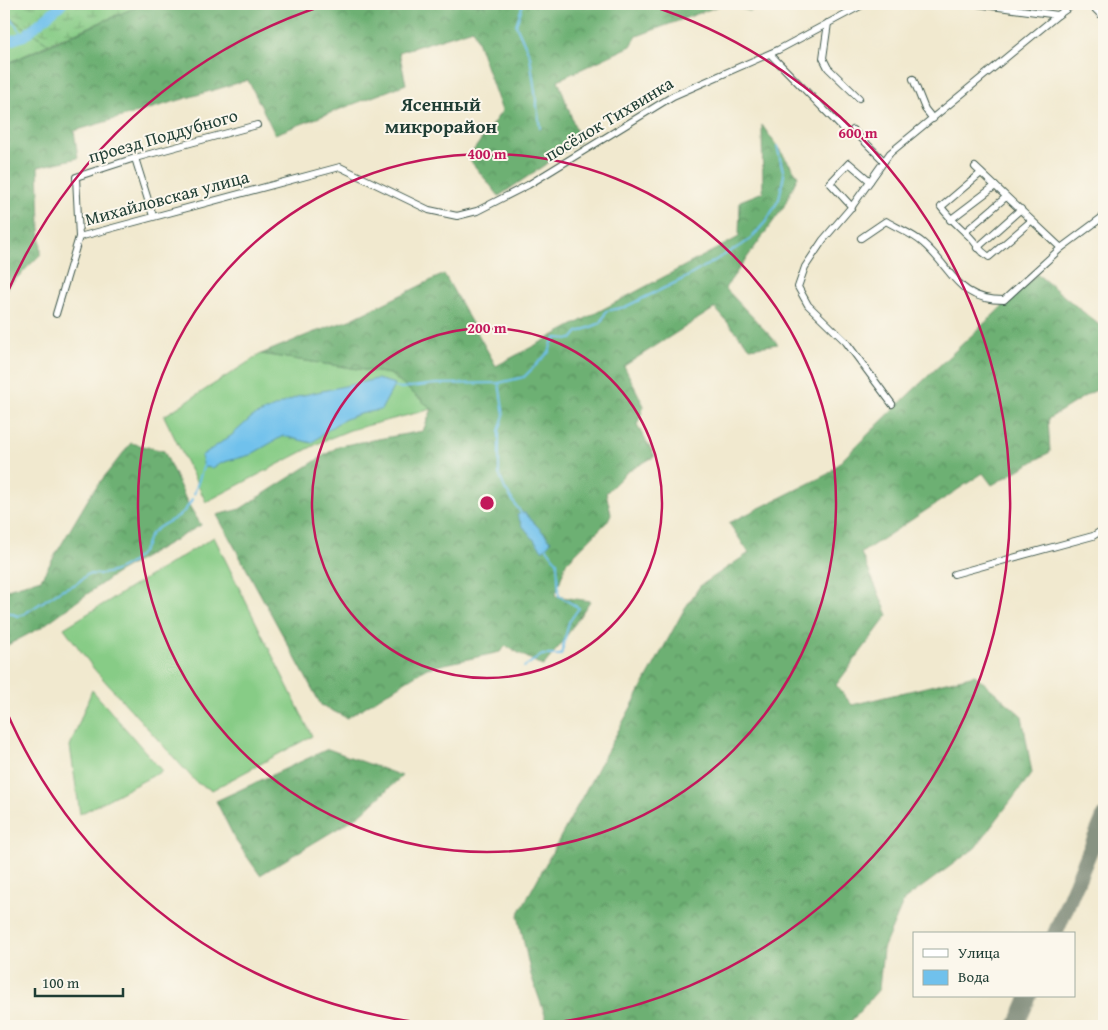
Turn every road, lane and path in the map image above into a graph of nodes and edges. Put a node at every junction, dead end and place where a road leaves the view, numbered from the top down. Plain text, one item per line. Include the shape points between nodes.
1 (864, 4) edge
2 (977, 4) edge
3 (1074, 4) edge
4 (1093, 4) edge
5 (1058, 15) junction
6 (1104, 15) edge
7 (828, 23) junction
8 (770, 54) junction
9 (913, 79) dead end
10 (858, 98) dead end
11 (933, 119) junction
12 (257, 125) dead end
13 (135, 158) junction
14 (884, 161) junction
15 (340, 167) joint
16 (975, 167) dead end
17 (981, 173) junction
18 (870, 181) junction
19 (995, 186) junction
20 (1006, 197) junction
21 (852, 207) junction
22 (1021, 209) junction
23 (153, 216) junction
24 (1104, 216) edge
25 (950, 220) junction
26 (1031, 221) junction
27 (965, 232) junction
28 (79, 237) junction
29 (861, 238) dead end
30 (977, 248) junction
31 (1061, 248) junction
32 (56, 314) dead end
33 (892, 404) dead end
34 (1104, 529) edge
35 (954, 574) dead end

1 - 7 street, посёлок Тихвинка
2 - 5 street
3 - 5 street
4 - 6 main road
5 - 11 street
7 - 8 street, посёлок Тихвинка
7 - 10 street via 823,58 828,68
8 - 14 street via 849,135 853,130
8 - 15 street, посёлок Тихвинка via 674,96 528,185 477,211 457,216 429,210
9 - 11 street via 925,109
11 - 14 street
12 - 13 street, проезд Поддубного
13 - 23 street
13 - 28 street, проезд Поддубного via 76,177
14 - 18 street
15 - 23 street, Михайловская улица
16 - 17 street
17 - 19 street
17 - 25 street via 941,207
18 - 21 street
18 - 21 street via 849,163 830,184
19 - 20 street
19 - 25 street
20 - 22 street
20 - 27 street
21 - 33 street via 805,267 798,286 808,305 846,342
22 - 26 street
22 - 30 street
23 - 28 street, Михайловская улица
24 - 31 street
25 - 27 street
26 - 30 street via 989,257
26 - 31 street
27 - 30 street
28 - 32 street, Михайловская улица
29 - 31 street via 886,221 922,242 968,292 985,300 1004,300
34 - 35 street via 1093,536

